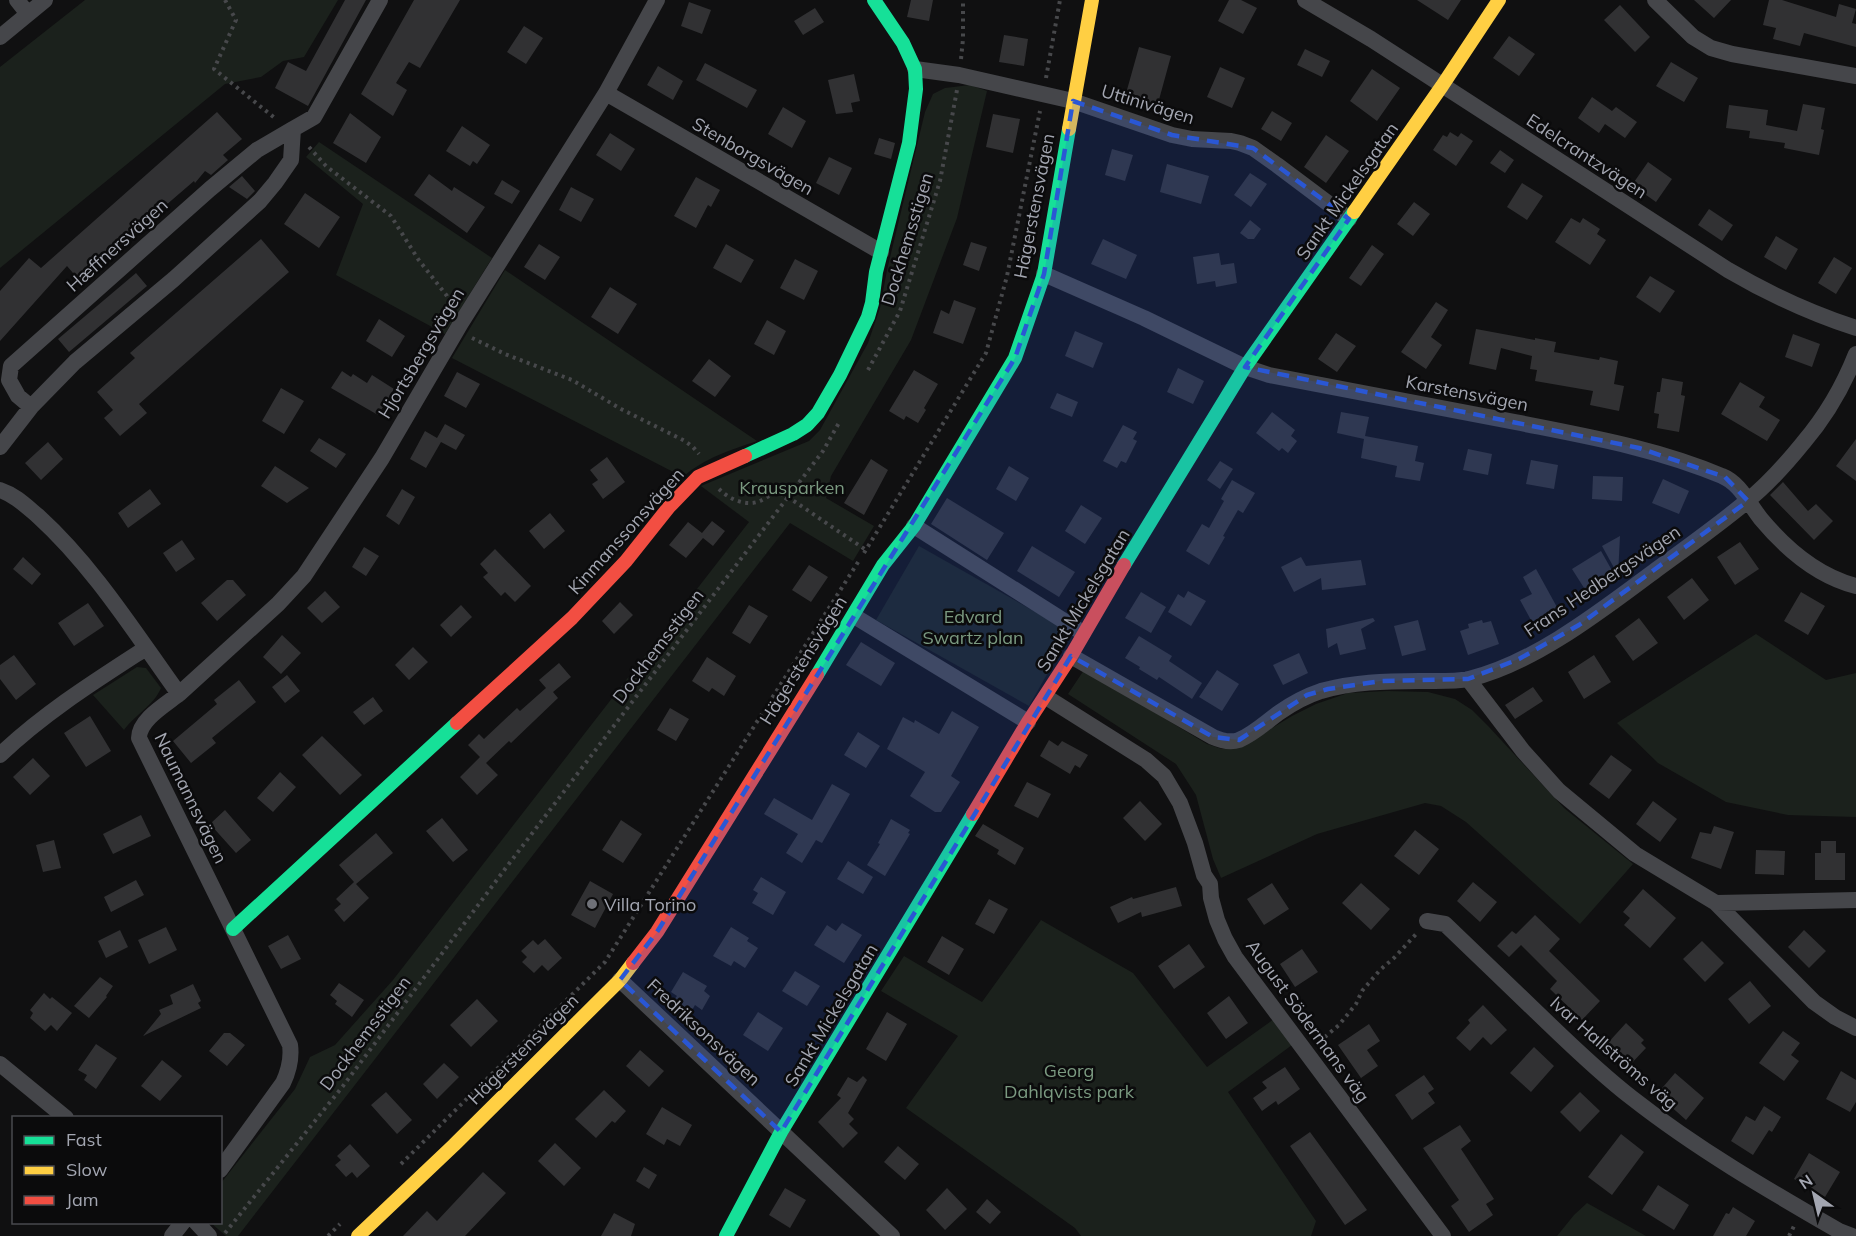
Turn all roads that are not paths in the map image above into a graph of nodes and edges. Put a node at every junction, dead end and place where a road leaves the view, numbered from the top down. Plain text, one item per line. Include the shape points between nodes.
1 (17, 0) edge
2 (45, 0) edge
3 (380, 0) edge
4 (657, 0) edge
5 (874, 0) edge
6 (1092, 0) edge
7 (1305, 0) edge
8 (1499, 0) edge
9 (1655, 0) edge
10 (28, 14) junction
11 (0, 37) edge
12 (915, 69) junction
13 (1856, 76) edge
14 (1442, 86) junction
15 (606, 93) junction
16 (1073, 101) junction
17 (293, 129) junction
18 (1349, 219) junction
19 (881, 252) junction
20 (1044, 274) junction
21 (1856, 327) edge
22 (1856, 354) edge
23 (1245, 367) junction
24 (31, 407) junction
25 (0, 447) edge
26 (0, 490) edge
27 (1748, 501) junction
28 (914, 526) junction
29 (1856, 586) edge
30 (854, 615) junction
31 (1083, 633) junction
32 (146, 648) junction
33 (1071, 656) junction
34 (1468, 679) junction
35 (179, 694) junction
36 (1046, 697) junction
37 (1028, 722) junction
38 (0, 755) edge
39 (1856, 900) edge
40 (1716, 903) junction
41 (1427, 921) road end
42 (233, 929) junction
43 (620, 980) junction
44 (1856, 1028) edge
45 (1, 1068) edge
46 (63, 1116) edge
47 (781, 1132) junction
48 (222, 1167) edge
49 (181, 1224) edge
50 (198, 1224) edge
51 (172, 1236) edge
52 (209, 1236) edge
53 (358, 1236) edge
54 (726, 1236) edge
55 (892, 1236) edge
56 (1443, 1236) edge
57 (1852, 1236) edge

1 - 10 street
2 - 10 street
3 - 17 street, Hæffnersvägen via 314,117
4 - 15 street, Hjortsbergsvägen
5 - 12 street, Kinmanssonsvägen
6 - 16 street, Hägerstensvägen
7 - 14 street, Edelcrantzvägen
8 - 14 street, Sankt Mickelsgatan
9 - 13 street via 1693,37 1711,48
10 - 11 street
12 - 16 street, Uttinivägen
12 - 19 street, Kinmanssonsvägen via 909,143
14 - 18 street, Sankt Mickelsgatan
14 - 21 street, Edelcrantzvägen via 1764,291
15 - 19 street, Stenborgsvägen
15 - 35 street, Hjortsbergsvägen via 459,326 382,458 304,576
16 - 18 street, Uttinivägen via 1172,135 1231,141 1252,148
16 - 20 street, Hägerstensvägen
17 - 24 street via 291,160 260,201 75,362
17 - 24 street, Hæffnersvägen via 257,150 210,189 11,366 9,380 18,396
18 - 23 street, Sankt Mickelsgatan
19 - 42 street, Kinmanssonsvägen via 868,317 840,375 807,425 698,477 572,618
20 - 23 street, Karstensvägen
20 - 28 street, Hägerstensvägen via 1015,357
22 - 27 street, Frans Hedbergsvägen via 1816,428
23 - 27 street, Karstensvägen via 1269,375 1640,447 1725,477
23 - 31 street, Sankt Mickelsgatan
24 - 25 street
26 - 32 street via 16,498 56,533
27 - 29 street, Karstensvägen via 1779,539 1812,567
27 - 34 street, Frans Hedbergsvägen via 1627,592 1543,648
28 - 30 street, Hägerstensvägen via 883,565
28 - 31 street
30 - 37 street
30 - 43 street, Hägerstensvägen via 657,932
31 - 33 street, Sankt Mickelsgatan
32 - 35 street
32 - 38 street via 65,701
33 - 34 street, Frans Hedbergsvägen via 1224,742 1239,740 1282,710 1329,689 1381,681
33 - 36 street, Sankt Mickelsgatan
34 - 40 street via 1559,791 1635,854
35 - 42 street, Naumannsvägen via 145,723 139,738
36 - 37 street, Sankt Mickelsgatan
36 - 56 street, August Södermans väg via 1146,760 1164,776 1180,803 1210,884 1225,939 1235,957
37 - 47 street, Sankt Mickelsgatan
39 - 40 street
40 - 44 street via 1814,1002
41 - 57 street, Ivar Hallströms väg via 1445,924 1630,1097 1769,1191
42 - 48 street, Naumannsvägen via 290,1044 291,1056 283,1083
43 - 47 street, Fredriksonsvägen
43 - 53 street, Hägerstensvägen
45 - 46 street
47 - 54 street, Sankt Mickelsgatan
47 - 55 street, Fredriksonsvägen
49 - 51 street
50 - 52 street

